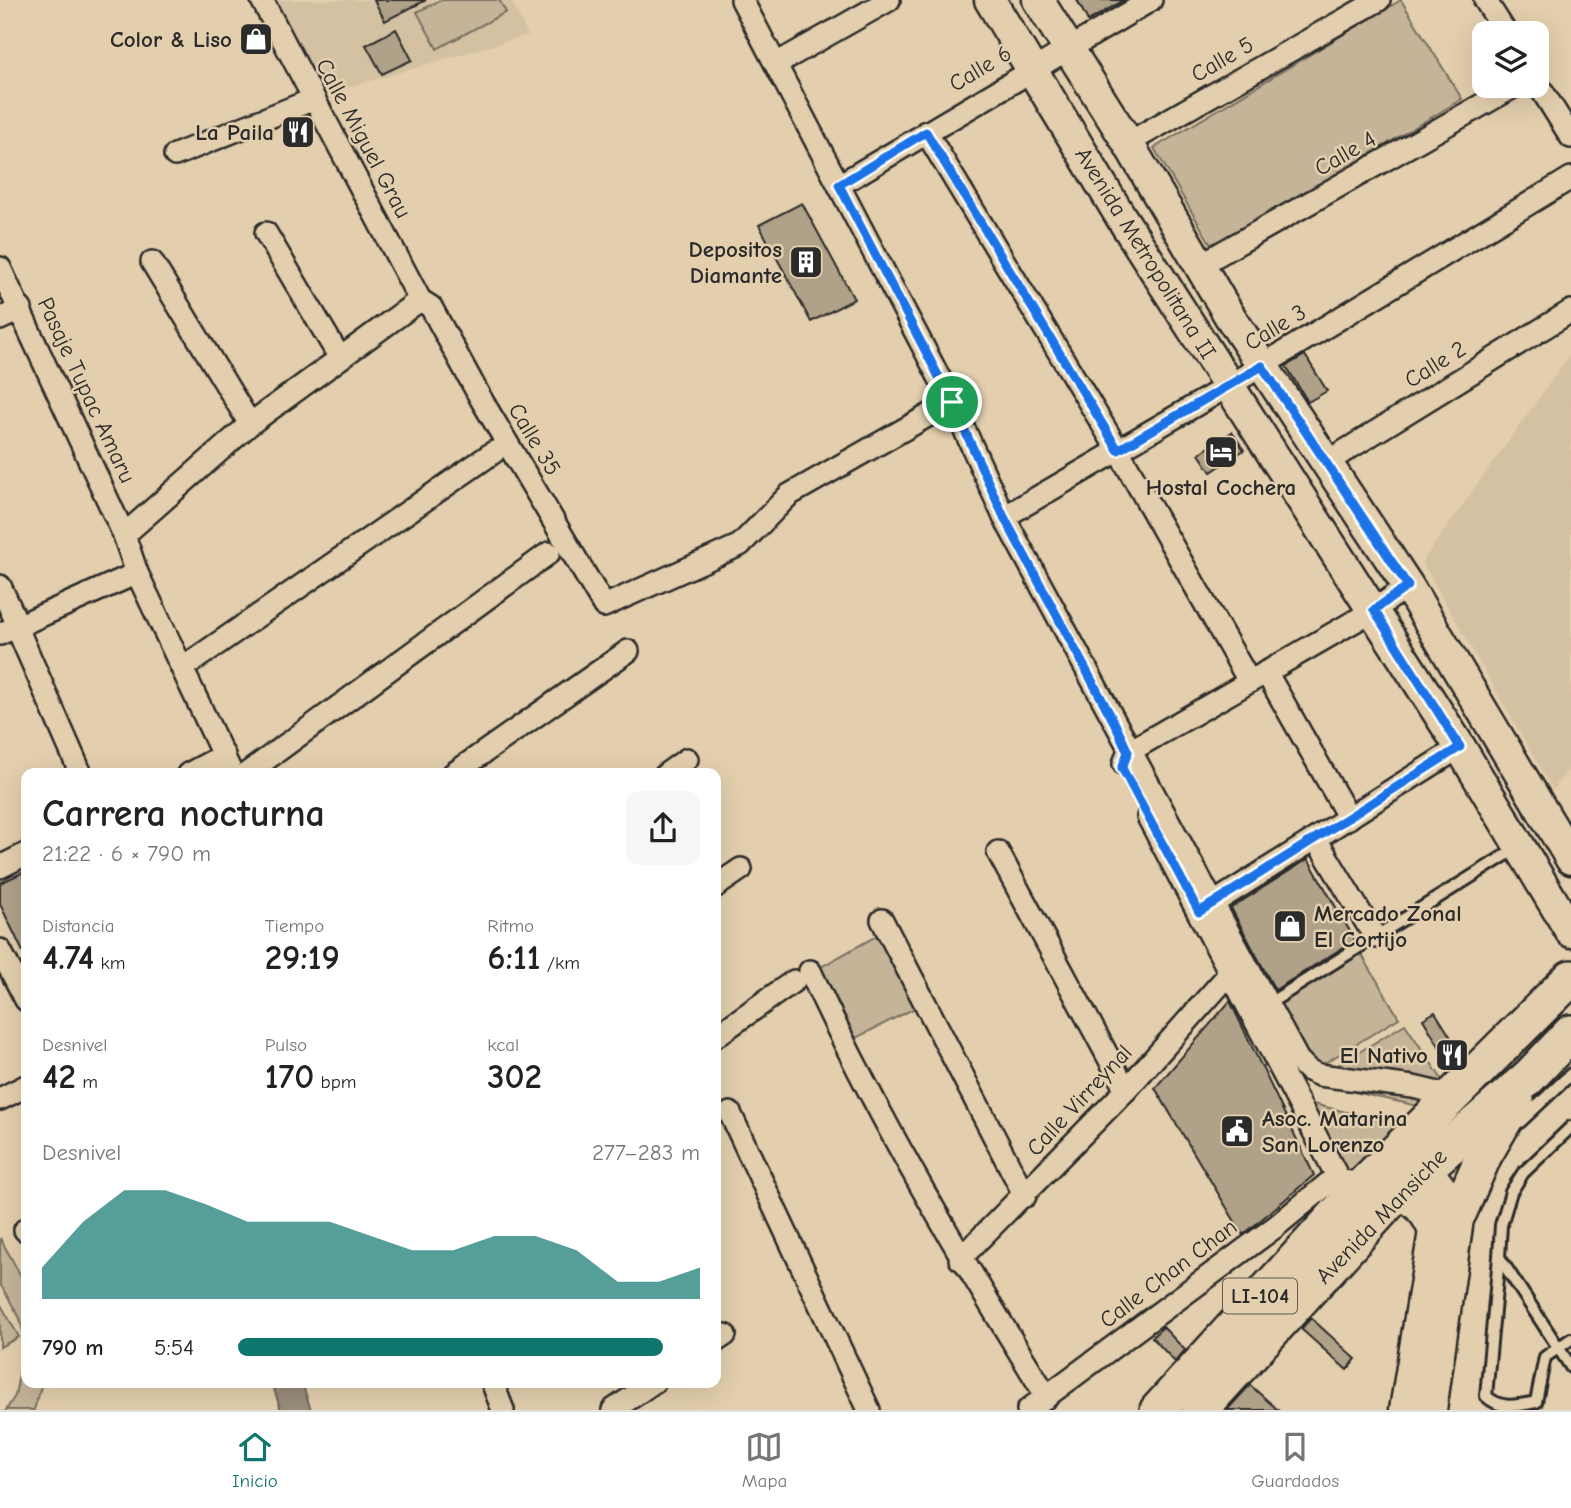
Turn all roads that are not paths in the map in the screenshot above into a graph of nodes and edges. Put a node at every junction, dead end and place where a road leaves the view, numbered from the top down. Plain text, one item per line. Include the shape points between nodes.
1 (262, 0) edge
2 (742, 0) edge
3 (889, 0) edge
4 (990, 0) edge
5 (1038, 0) edge
6 (1151, 0) edge
7 (1379, 0) edge
8 (1485, 0) edge
9 (1498, 21) edge
10 (1068, 49) junction
11 (776, 64) junction
12 (1032, 68) junction
13 (1494, 98) edge
14 (1546, 98) edge
15 (314, 99) junction
16 (926, 132) junction
17 (1571, 137) edge
18 (1128, 143) junction
19 (175, 155) dead end
20 (1571, 178) edge
21 (839, 185) junction
22 (266, 233) dead end
23 (152, 262) dead end
24 (1200, 265) junction
25 (0, 268) edge
26 (420, 300) junction
27 (21, 309) junction
28 (1571, 311) edge
29 (0, 319) edge
30 (340, 358) junction
31 (1262, 366) junction
32 (1230, 385) junction
33 (952, 402) junction
34 (250, 424) junction
35 (1118, 450) junction
36 (494, 452) dead end
37 (1326, 462) junction
38 (1004, 517) junction
39 (124, 535) junction
40 (548, 554) dead end
41 (137, 573) junction
42 (0, 586) edge
43 (1408, 586) junction
44 (1374, 610) junction
45 (13, 632) edge
46 (628, 651) dead end
47 (184, 667) junction
48 (1257, 676) junction
49 (1460, 747) junction
50 (1128, 752) junction
51 (687, 759) dead end
52 (228, 764) edge
53 (77, 768) edge
54 (254, 768) edge
55 (462, 768) edge
56 (674, 768) edge
57 (1349, 818) junction
58 (1316, 839) junction
59 (1520, 847) junction
60 (998, 852) dead end
61 (21, 856) edge
62 (1571, 859) edge
63 (0, 867) edge
64 (741, 869) dead end
65 (721, 883) edge
66 (1207, 908) junction
67 (882, 920) dead end
68 (1571, 932) edge
69 (1375, 937) junction
70 (0, 950) edge
71 (1231, 972) junction
72 (1571, 978) edge
73 (21, 990) edge
74 (1268, 1004) junction
75 (1571, 1032) edge
76 (721, 1033) edge
77 (1571, 1074) edge
78 (1529, 1077) junction
79 (21, 1088) edge
80 (1126, 1090) junction
81 (1451, 1096) junction
82 (0, 1099) edge
83 (730, 1113) dead end
84 (1571, 1127) edge
85 (1484, 1155) junction
86 (1404, 1172) junction
87 (1350, 1180) junction
88 (1025, 1196) junction
89 (1459, 1212) junction
90 (1499, 1257) junction
91 (960, 1259) junction
92 (1571, 1339) edge
93 (1558, 1348) junction
94 (1571, 1367) edge
95 (494, 1388) edge
96 (645, 1388) edge
97 (1199, 1395) edge
98 (1047, 1397) junction
99 (503, 1410) edge
100 (613, 1410) edge
101 (869, 1410) edge
102 (1028, 1410) edge
103 (1158, 1410) edge
104 (1405, 1410) edge
105 (1431, 1410) edge

1 - 15 street, Calle Miguel Grau
2 - 11 street
3 - 11 street
4 - 12 main road, Avenida Metropolitana II
5 - 10 main road, Avenida Metropolitana II
6 - 10 street, Calle 6
7 - 18 street, Calle 5
8 - 9 street
10 - 12 street, Calle 6
10 - 18 main road, Avenida Metropolitana II
11 - 21 street
12 - 16 street, Calle 6
12 - 32 main road, Avenida Metropolitana II
13 - 24 street, Calle 4
14 - 17 street
15 - 19 street
15 - 26 street, Calle Miguel Grau
16 - 21 street, Calle 6
16 - 35 street
18 - 24 main road, Avenida Metropolitana II
20 - 31 street, Calle 3
21 - 33 street
22 - 30 street
23 - 34 street
24 - 31 main road, Avenida Metropolitana II
25 - 27 street, Pasaje Tupac Amaru
26 - 30 street
26 - 33 street, Calle 35 via 431,307 604,606 740,545 789,495
27 - 29 street
27 - 39 street, Pasaje Tupac Amaru
28 - 37 street, Calle 2
30 - 34 street
31 - 32 street, Calle 3
31 - 37 main road, Avenida Metropolitana II
32 - 35 street, Calle 3
32 - 44 main road, Avenida Metropolitana II
33 - 38 street
34 - 39 street
35 - 38 street, Calle 3
35 - 48 street
36 - 47 street
37 - 43 main road, Avenida Metropolitana II
38 - 50 street
39 - 41 street, Pasaje Tupac Amaru
40 - 54 street
41 - 45 street
41 - 47 street, Pasaje Tupac Amaru
42 - 45 street
43 - 44 street
43 - 62 main road, Avenida Metropolitana II
44 - 48 street
44 - 49 main road, Avenida Metropolitana II
45 - 53 street
46 - 55 street
47 - 52 street, Pasaje Tupac Amaru
48 - 50 street
48 - 57 street
49 - 57 street
49 - 59 main road, Avenida Metropolitana II
50 - 66 street
51 - 56 street
57 - 58 street
58 - 66 street
58 - 69 street
59 - 68 main road, Avenida Metropolitana II
59 - 69 lane
60 - 80 street
61 - 63 street
64 - 65 street
66 - 71 street
66 - 74 street
67 - 88 street
69 - 74 lane
70 - 73 street
71 - 80 street, Calle Virreynal
71 - 87 street
72 - 81 highway, Avenida Mansiche / LI-104
74 - 81 street via 1308,1070
75 - 78 highway, Avenida Mansiche / LI-104
76 - 91 street via 802,976
77 - 85 lane
78 - 85 highway
78 - 86 highway, Avenida Mansiche / LI-104
79 - 82 street
80 - 88 street, Calle Virreynal
81 - 86 highway, Avenida Mansiche / LI-104
83 - 101 street
84 - 90 lane via 1523,1173 1511,1192 1501,1225
85 - 89 highway
86 - 87 highway, Avenida Mansiche / LI-104
86 - 89 main road via 1436,1182
86 - 97 highway, Avenida Mansiche / LI-104
86 - 104 main road via 1434,1231
87 - 97 highway, Avenida Mansiche / LI-104
87 - 98 street, Calle Chan Chan via 1296,1211
88 - 91 street, Calle Virreynal
89 - 105 main road
90 - 93 lane
90 - 93 lane via 1486,1396 1495,1407 1503,1408 1536,1402 1545,1357
91 - 98 street
92 - 93 lane
93 - 94 lane
95 - 99 street
96 - 100 street
97 - 103 highway, Avenida Mansiche / LI-104
98 - 102 street, Calle Chan Chan

